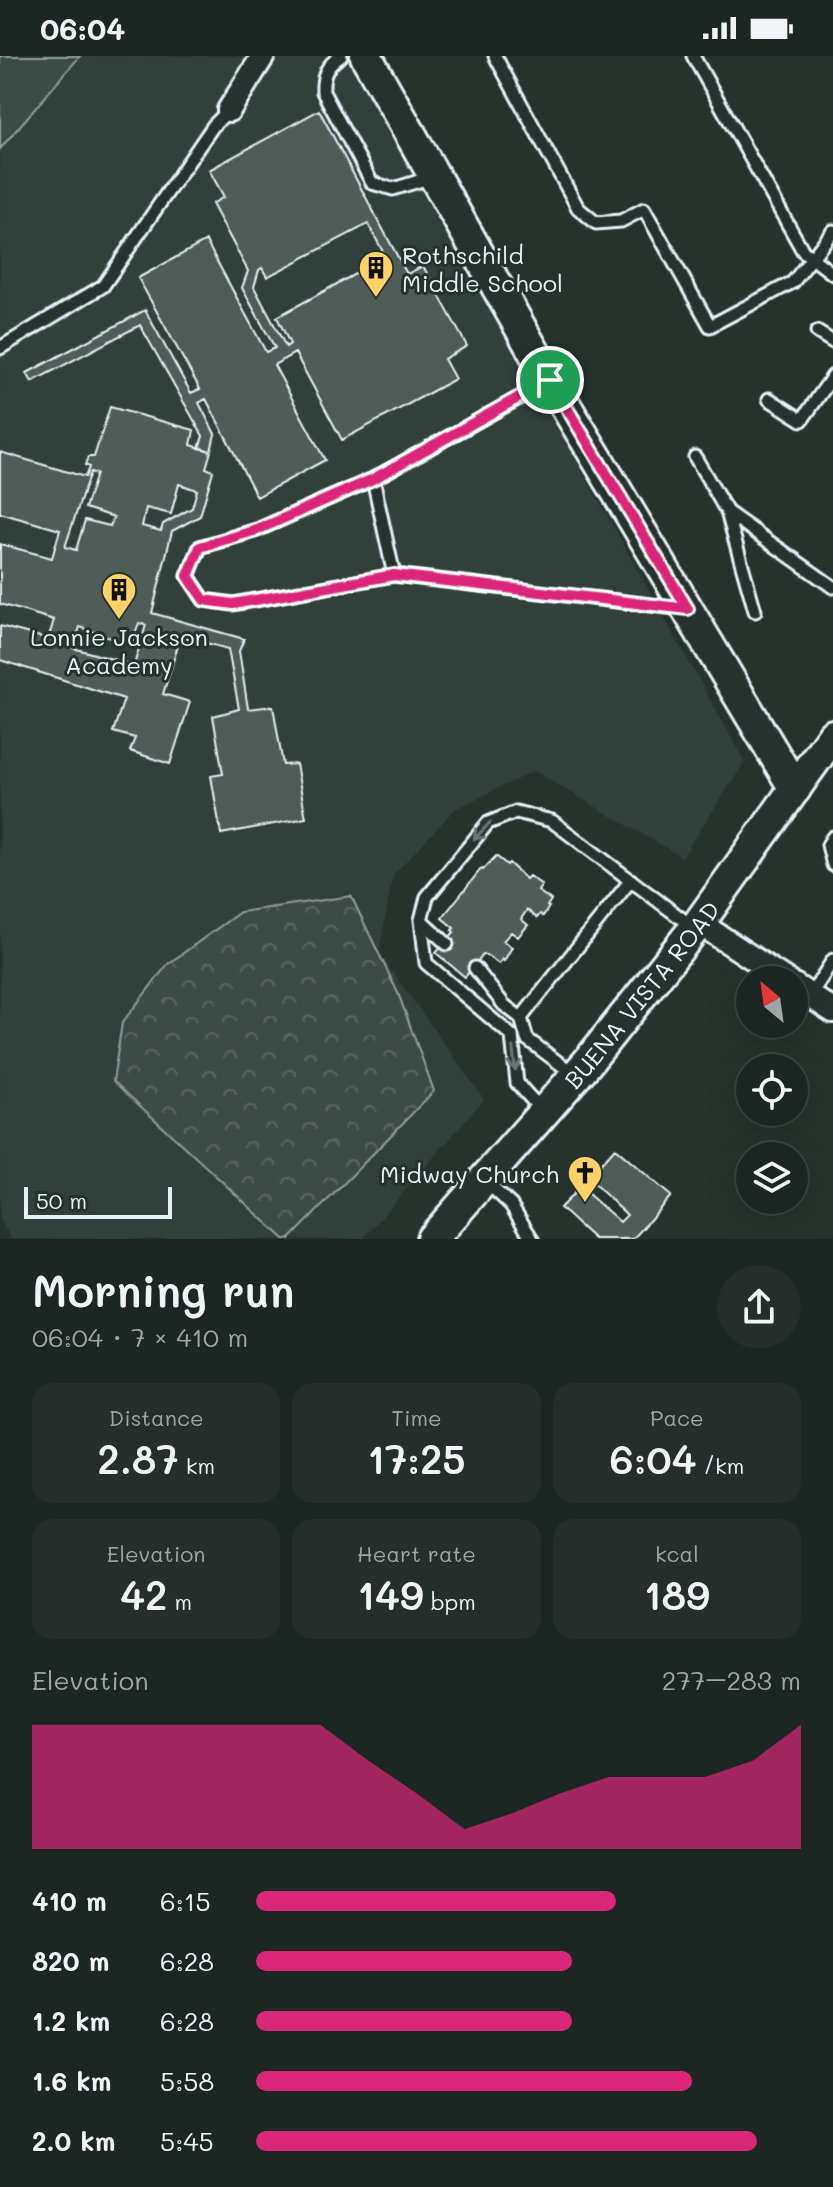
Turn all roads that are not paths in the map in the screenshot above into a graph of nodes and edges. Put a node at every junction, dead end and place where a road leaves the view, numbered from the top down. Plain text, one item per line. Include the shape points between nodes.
1 (263, 56) edge
2 (341, 56) edge
3 (366, 56) edge
4 (495, 56) edge
5 (693, 56) edge
6 (229, 110) joint
7 (433, 177) junction
8 (833, 231) edge
9 (811, 257) junction
10 (833, 274) edge
11 (817, 332) dead end
12 (833, 342) edge
13 (0, 348) edge
14 (833, 376) edge
15 (550, 380) junction
16 (769, 399) dead end
17 (695, 457) dead end
18 (373, 479) junction
19 (727, 512) junction
20 (394, 575) junction
21 (833, 587) edge
22 (688, 609) junction
23 (755, 611) dead end
24 (830, 745) edge
25 (795, 789) junction
26 (833, 837) edge
27 (833, 865) edge
28 (631, 880) junction
29 (421, 920) junction
30 (697, 926) junction
31 (447, 944) dead end
32 (833, 960) edge
33 (763, 966) edge
34 (475, 968) dead end
35 (808, 985) edge
36 (808, 995) edge
37 (833, 1011) edge
38 (521, 1018) junction
39 (576, 1076) junction
40 (544, 1112) junction
41 (484, 1180) junction
42 (443, 1232) edge
43 (532, 1239) edge

1 - 6 street
2 - 7 lane via 322,77 323,92 372,183 393,189
3 - 7 street
4 - 9 lane via 578,208 596,223 621,221 644,209 710,326 793,282
5 - 9 lane
6 - 13 lane via 103,286
7 - 15 street
8 - 9 lane
9 - 10 lane
11 - 12 lane
14 - 16 lane via 802,420
15 - 18 lane
15 - 22 street
17 - 19 lane
18 - 20 lane
18 - 20 lane via 257,530 200,547 188,576 204,600 233,604
19 - 21 lane
19 - 23 lane
20 - 22 lane
22 - 25 street
24 - 25 street, BUENA VISTA ROAD
25 - 30 street, BUENA VISTA ROAD
26 - 27 lane via 828,845
28 -> 29 lane via 552,821 516,812 488,823 427,897
28 - 30 lane
28 - 38 lane
29 - 31 lane
29 -> 40 lane via 426,963 512,1036 517,1083
30 - 33 street
30 - 39 street, BUENA VISTA ROAD
32 - 35 lane
34 - 38 lane
36 - 37 street
38 - 39 lane via 527,1039
39 - 40 street, BUENA VISTA ROAD
40 - 41 street, BUENA VISTA ROAD
41 - 42 street, BUENA VISTA ROAD
41 - 43 lane via 511,1205

